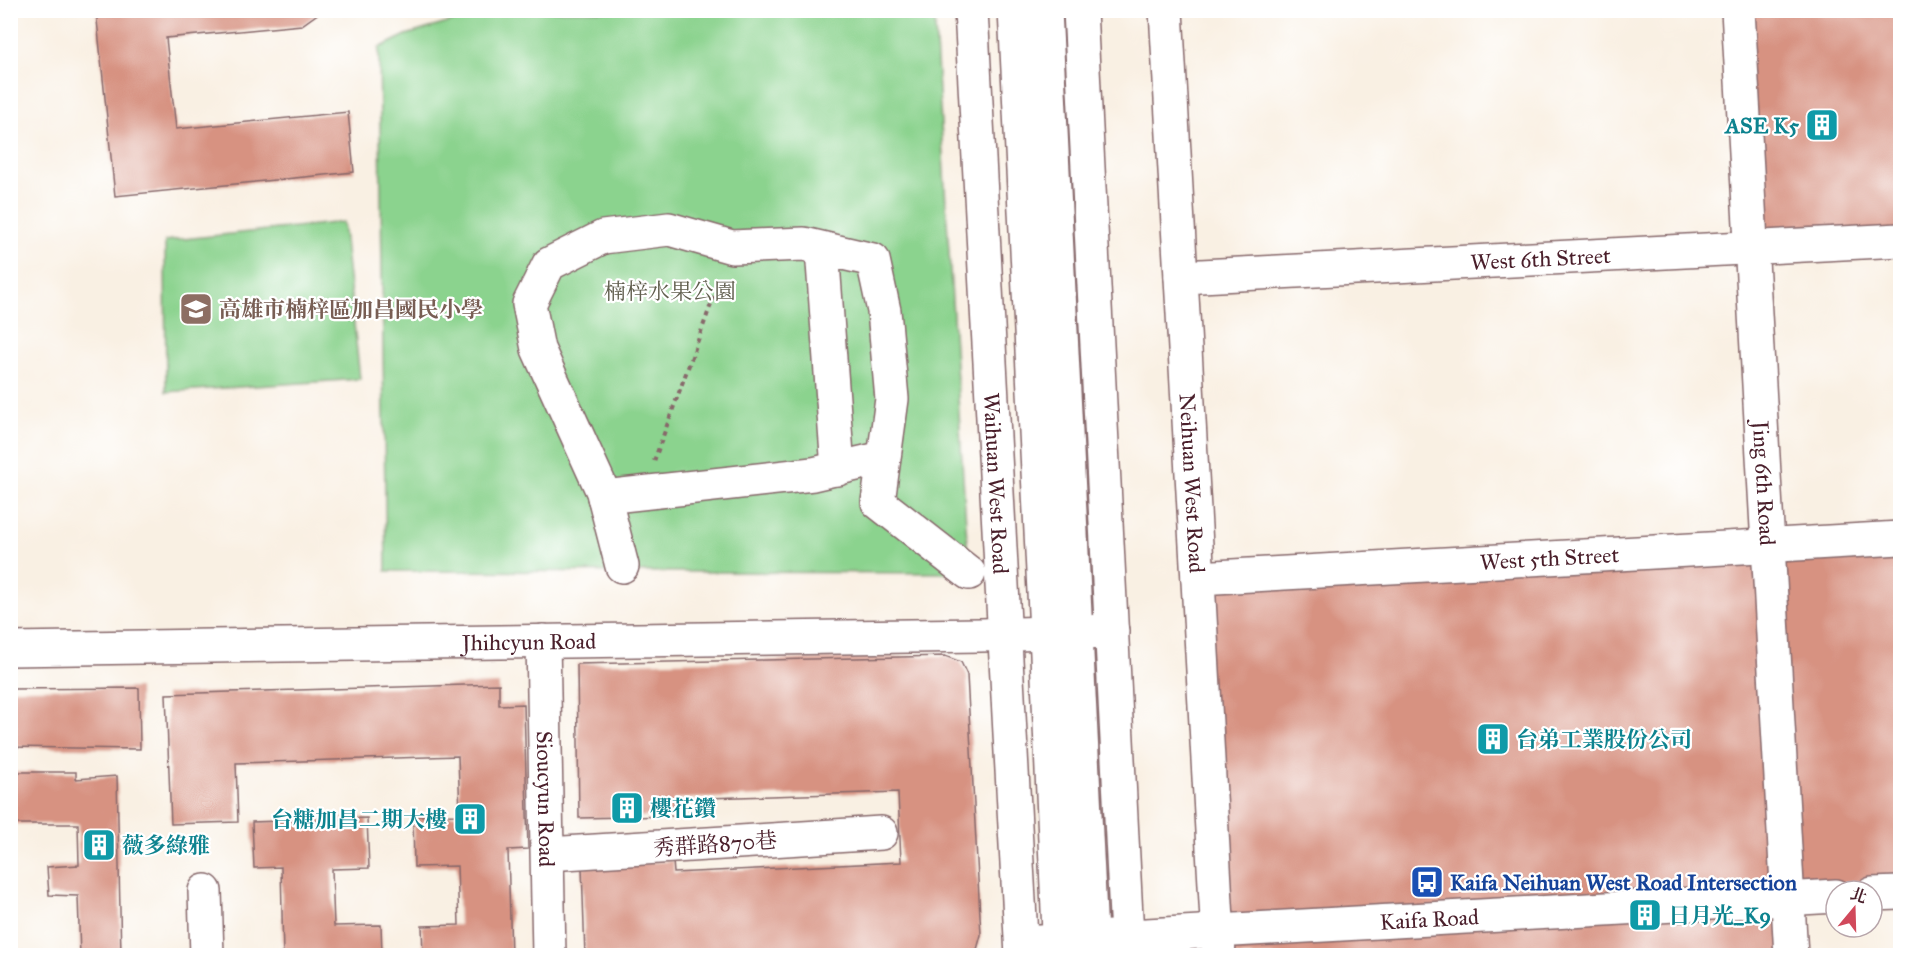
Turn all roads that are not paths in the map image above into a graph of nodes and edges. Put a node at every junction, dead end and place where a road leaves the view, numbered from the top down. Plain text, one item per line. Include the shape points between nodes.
1 (971, 10) edge
2 (1015, 10) edge
3 (1045, 10) edge
4 (1080, 10) edge
5 (1166, 10) edge
6 (1738, 10) edge
7 (1900, 240) edge
8 (1751, 247) junction
9 (822, 249) junction
10 (1181, 277) junction
11 (883, 458) junction
12 (838, 469) junction
13 (604, 497) junction
14 (1900, 538) edge
15 (1768, 545) junction
16 (622, 566) dead end
17 (969, 573) dead end
18 (1198, 578) junction
19 (1062, 631) junction
20 (1112, 631) junction
21 (1005, 634) junction
22 (543, 641) junction
23 (10, 650) edge
24 (881, 833) dead end
25 (548, 854) junction
26 (205, 891) dead end
27 (1900, 893) edge
28 (1884, 894) edge
29 (1824, 897) edge
30 (1787, 899) junction
31 (1218, 943) edge
32 (1128, 946) edge
33 (1092, 947) edge
34 (1060, 948) edge
35 (1022, 949) edge
36 (207, 956) edge
37 (549, 956) edge
38 (1791, 956) edge

1 - 21 street, Waihuan West Road
2 - 19 street, Waihuan West Road
3 - 19 street, Waihuan West Road
4 - 20 street
5 - 10 street, Neihuan West Road
6 - 8 street, Jing 6th Road
7 - 8 street, West 6th Street
8 - 10 street, West 6th Street
8 - 15 street, Jing 6th Road
9 - 11 street via 873,260 884,311 892,399
9 - 12 street
9 - 13 street via 804,244 732,247 669,229 603,237 549,264 529,304 538,349
10 - 18 street, Neihuan West Road
11 - 12 street
11 - 17 street via 878,502
12 - 13 street
13 - 16 street
14 - 15 street, West 5th Street
15 - 18 street, West 5th Street
15 - 30 street, Jing 6th Road
18 - 31 street, Neihuan West Road
19 - 20 street, Jhihcyun Road
19 - 21 street, Jhihcyun Road
19 - 33 street, Waihuan West Road
19 - 34 street, Waihuan West Road
20 - 32 street
21 - 22 street, Jhihcyun Road
21 - 35 street, Waihuan West Road
22 - 23 street, Jhihcyun Road
22 - 25 street, Sioucyun Road
24 - 25 street, 秀群路870巷
25 - 37 street, Sioucyun Road
26 - 36 street
27 - 28 street
29 - 30 street, Kaifa Road
30 - 31 street, Kaifa Road
30 - 38 street, Jing 6th Road
31 - 32 street, Kaifa Road
32 - 33 street, Kaifa Road
33 - 34 street, Kaifa Road
34 - 35 street, Kaifa Road

